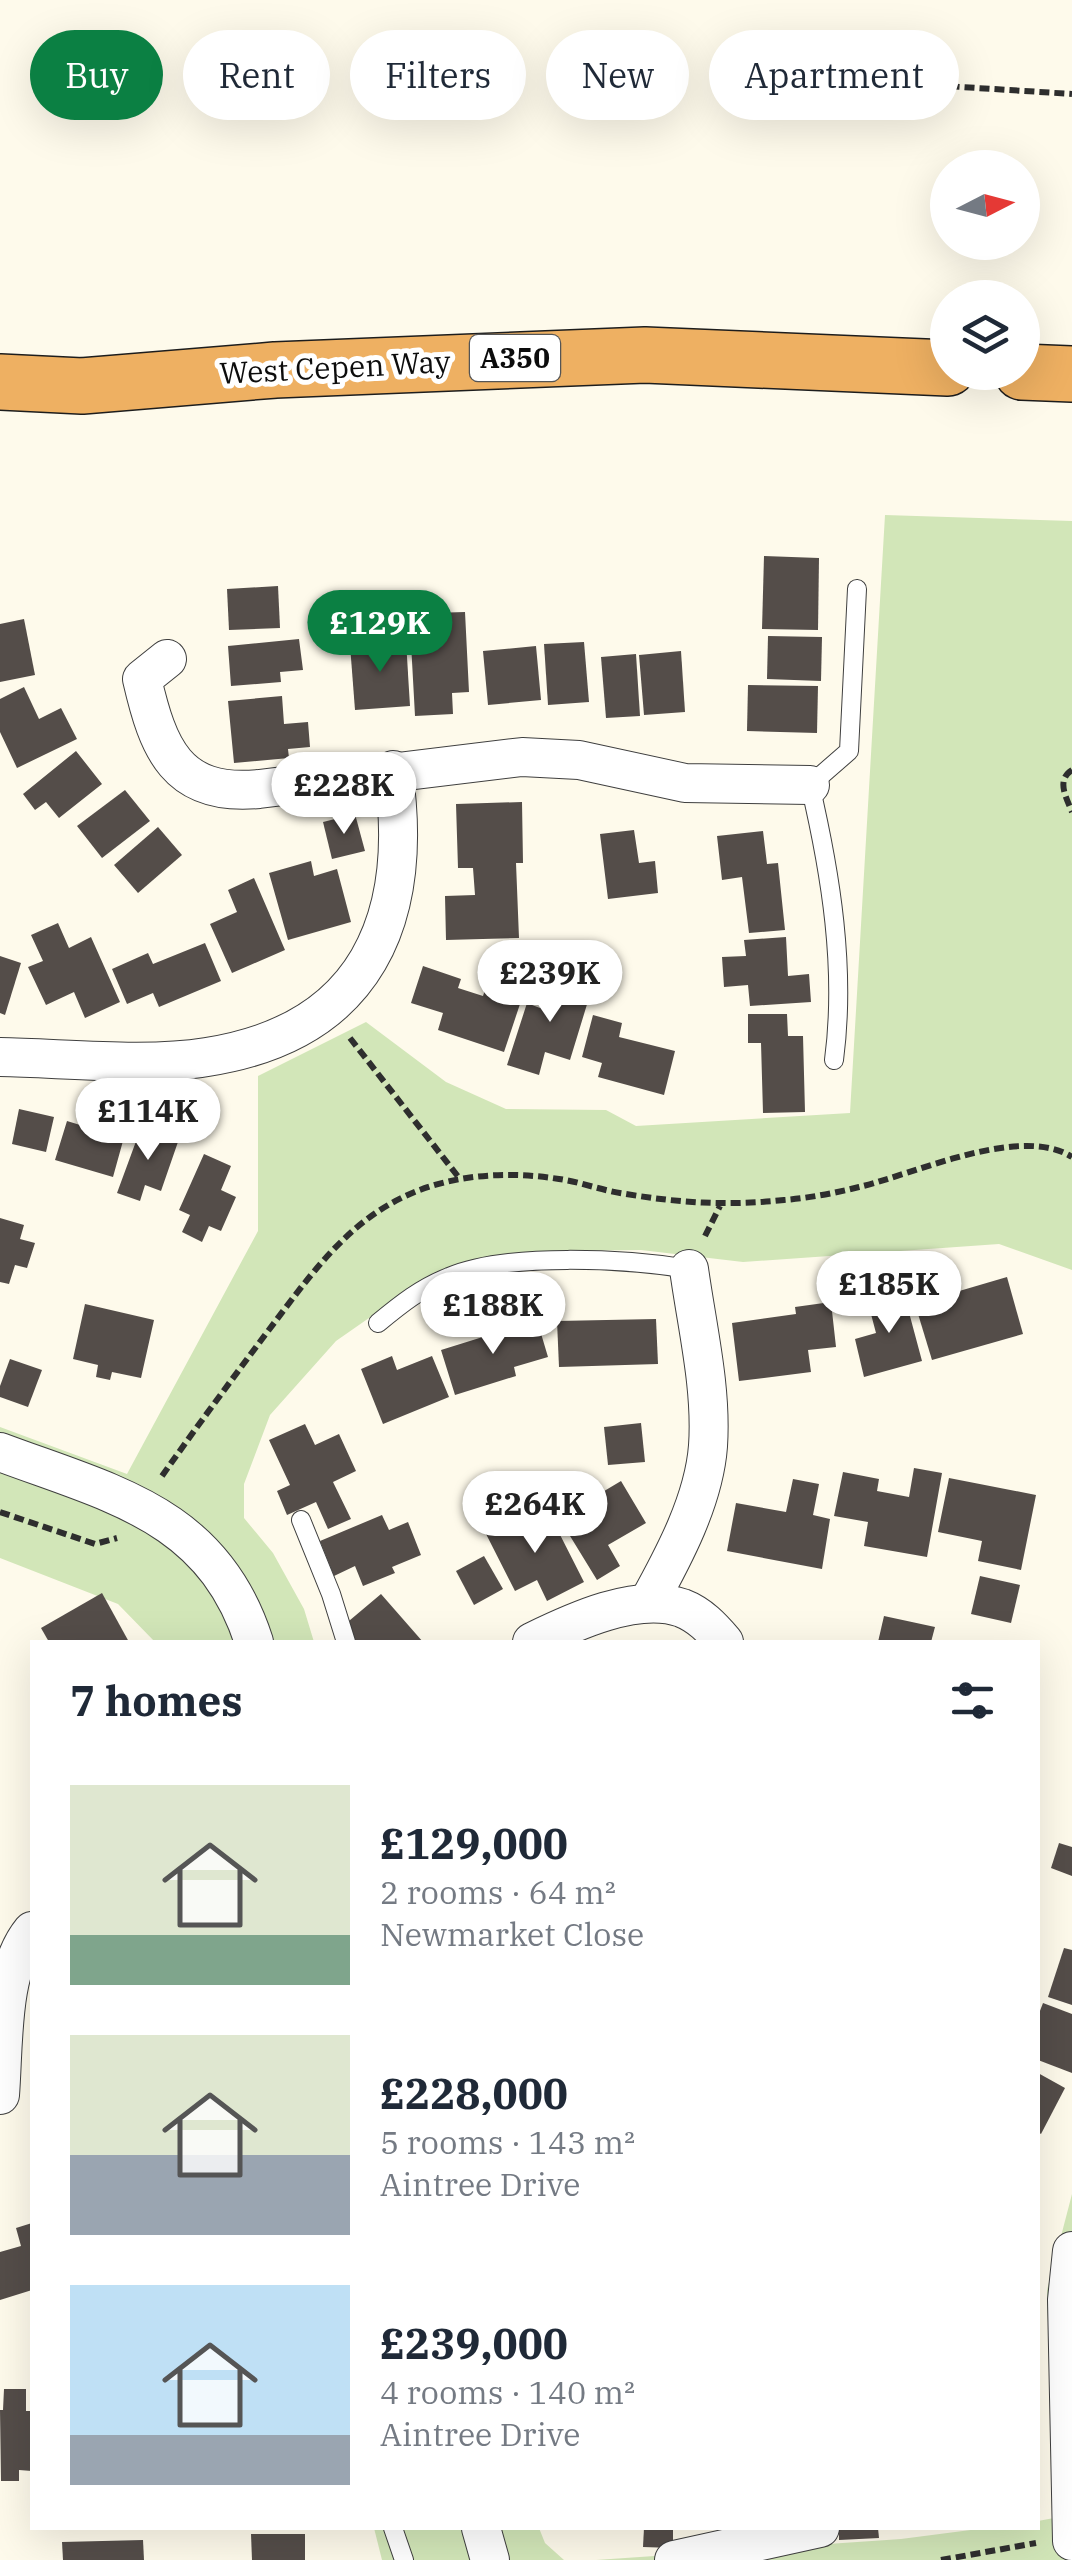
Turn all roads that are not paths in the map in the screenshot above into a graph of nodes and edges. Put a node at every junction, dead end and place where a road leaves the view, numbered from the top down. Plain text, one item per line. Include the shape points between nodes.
1 (930, 367) edge
2 (1040, 373) edge
3 (1072, 374) edge
4 (0, 382) edge
5 (82, 386) junction
6 (0, 416) edge
7 (856, 589) dead end
8 (142, 669) dead end
9 (393, 770) junction
10 (810, 786) junction
11 (0, 1057) edge
12 (834, 1060) dead end
13 (689, 1270) joint
14 (378, 1323) dead end
15 (0, 1452) edge
16 (301, 1520) dead end
17 (648, 1603) junction
18 (253, 1640) edge
19 (345, 1640) edge
20 (537, 1640) edge
21 (722, 1640) edge
22 (16, 1941) edge
23 (0, 2095) edge
24 (1072, 2251) edge
25 (394, 2530) edge
26 (482, 2530) edge
27 (811, 2530) edge
28 (1072, 2539) edge
29 (404, 2560) edge
30 (490, 2560) edge
31 (674, 2560) edge

1 - 5 highway, West Cepen Way / A350 via 645,355 274,370
2 - 3 highway
4 - 5 highway, West Cepen Way / A350
5 - 6 highway, West Cepen Way / A350
7 - 10 lane via 849,751
8 - 9 street via 157,737 176,765 204,784 240,790
9 - 10 street via 553,758 685,783
9 - 11 street via 400,847 390,911 362,970 306,1026 207,1058
10 - 12 lane via 827,860 836,949 840,1016
13 - 14 lane via 509,1263 453,1274 413,1294
13 - 17 street via 708,1450 685,1528
15 - 18 street via 142,1505 201,1549 244,1611
16 - 19 lane
17 - 20 street
17 - 21 street via 684,1608
22 - 23 street via 7,1974
24 - 28 street via 1066,2300
25 - 29 lane
26 - 30 street
27 - 31 street

